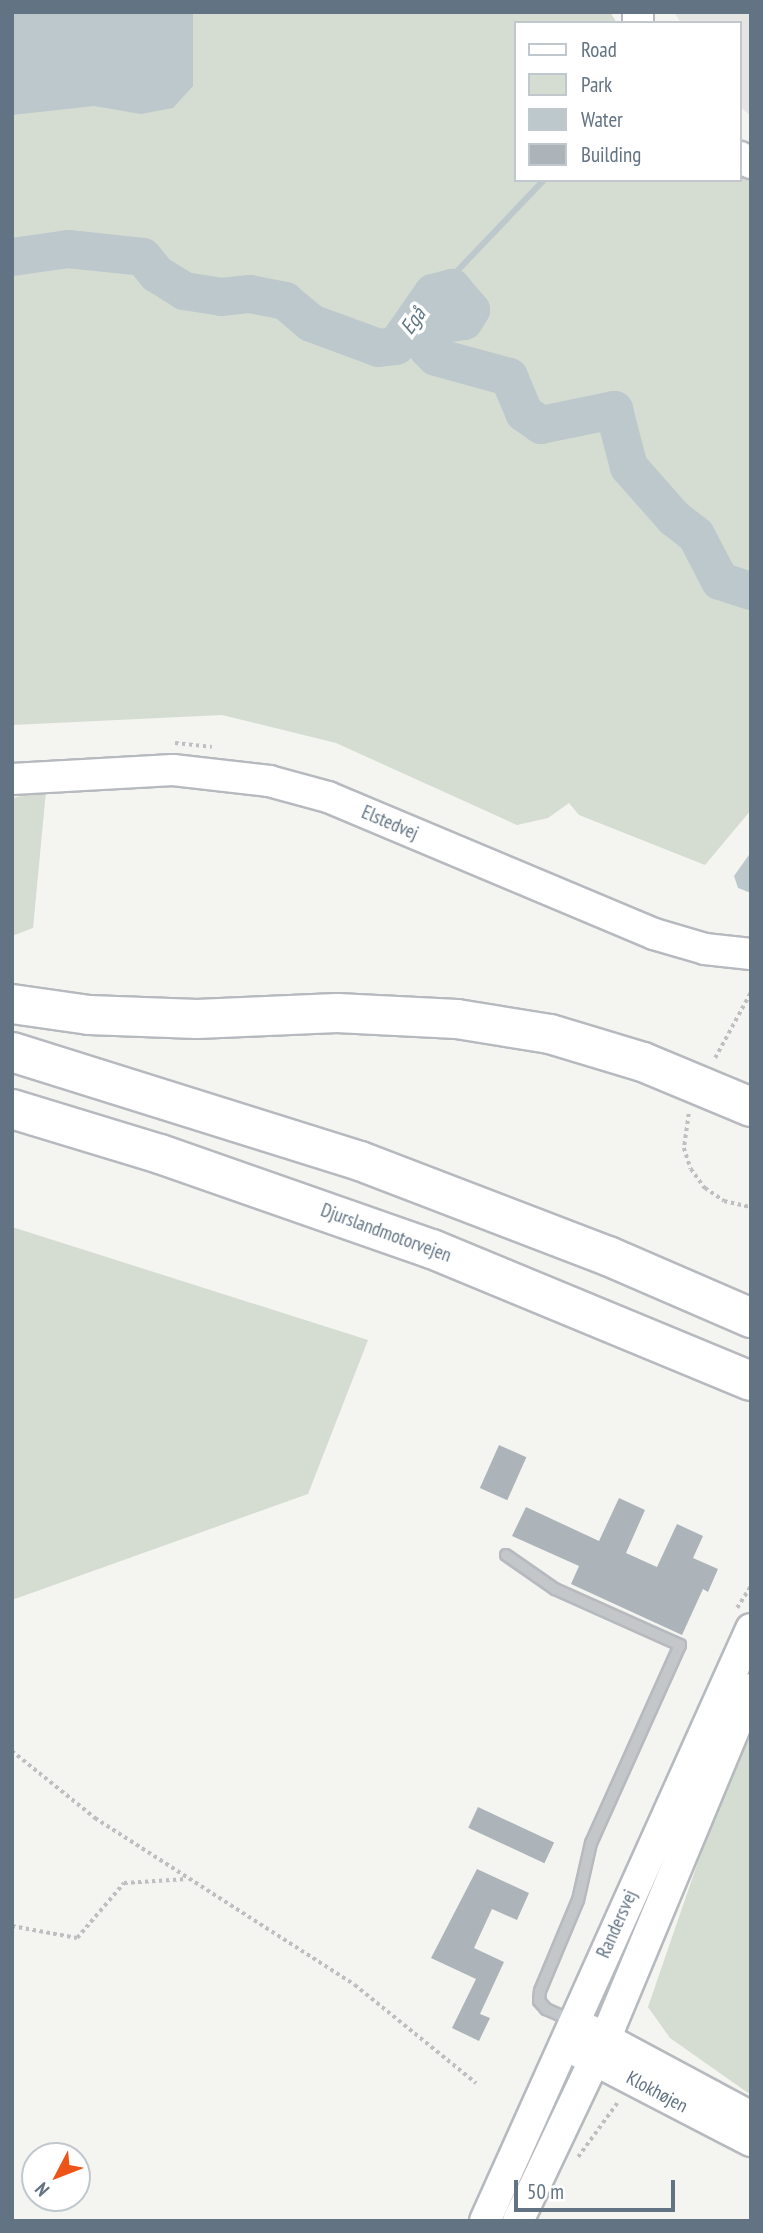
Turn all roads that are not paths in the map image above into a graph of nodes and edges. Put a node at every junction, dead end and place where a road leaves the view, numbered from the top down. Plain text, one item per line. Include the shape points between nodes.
1 (12, 779) edge
2 (751, 954) edge
3 (12, 1004) edge
4 (12, 1052) edge
5 (751, 1107) edge
6 (12, 1109) edge
7 (432, 1249) junction
8 (751, 1318) edge
9 (751, 1381) edge
10 (751, 1406) edge
11 (506, 1555) dead end
12 (751, 1629) edge
13 (751, 1689) edge
14 (568, 2033) junction
15 (600, 2049) junction
16 (751, 2117) edge
17 (751, 2141) edge
18 (485, 2221) edge
19 (518, 2221) edge

1 - 2 main road, Elstedvej via 173,770 269,781 328,797 654,934 705,949
3 - 5 highway via 89,1014 197,1019 337,1013 457,1019 550,1034 643,1062
4 - 8 highway via 360,1161 608,1256
6 - 7 highway, Djurslandmotorvejen via 160,1154
7 - 9 highway, Djurslandmotorvejen
7 - 10 highway
11 - 14 lane via 555,1589 680,1645 595,1832 578,1900 540,1992 539,2001
12 - 14 main road, Randersvej
13 - 15 main road, Randersvej
14 - 15 main road, Klokhøjen
14 - 18 main road, Randersvej
15 - 16 main road, Klokhøjen
15 - 17 main road, Klokhøjen
15 - 19 main road, Randersvej

